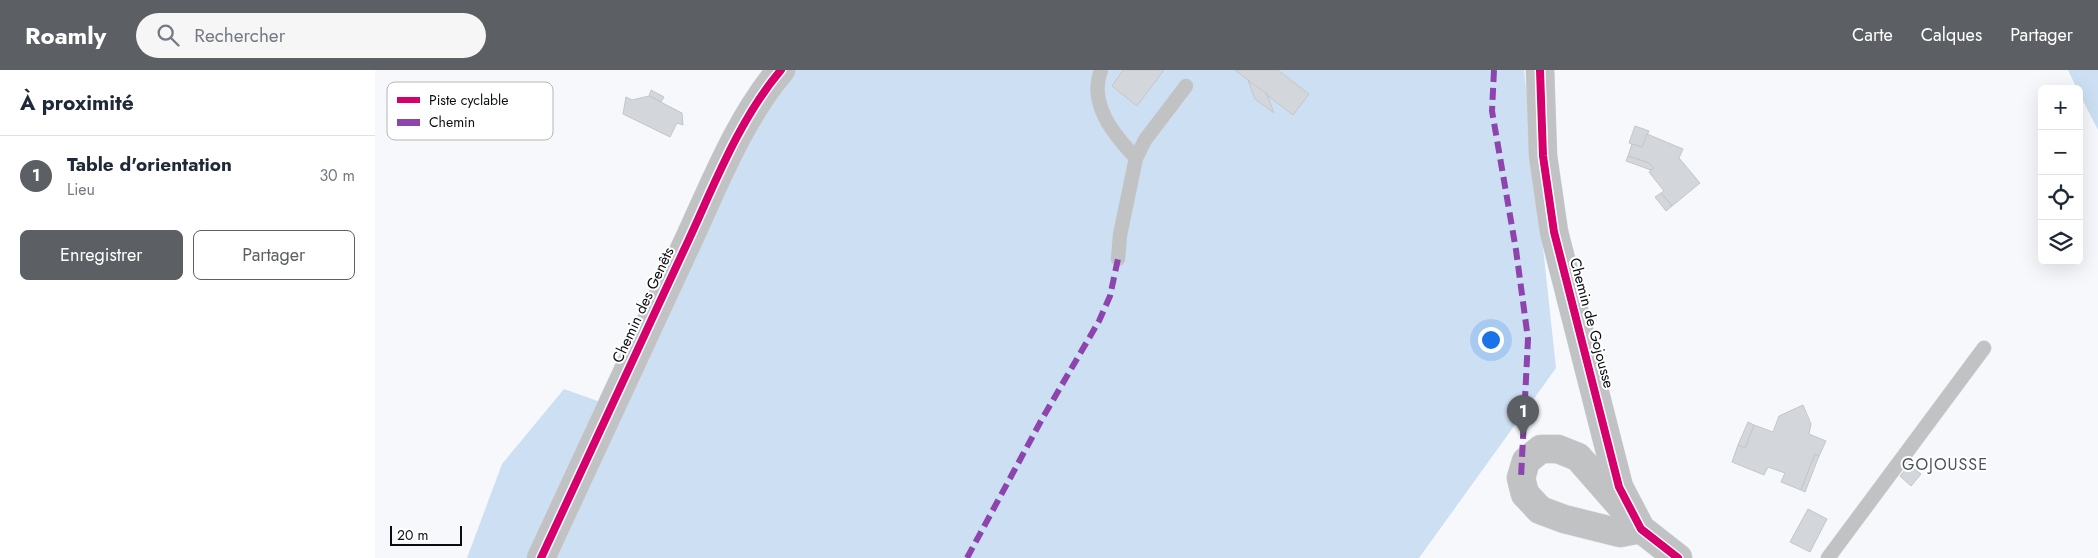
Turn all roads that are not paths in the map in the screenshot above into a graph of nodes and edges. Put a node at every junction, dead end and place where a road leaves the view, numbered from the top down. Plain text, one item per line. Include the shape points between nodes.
1 (781, 70) edge
2 (1101, 70) edge
3 (1540, 70) edge
4 (1186, 86) dead end
5 (1136, 158) junction
6 (1118, 259) dead end
7 (1984, 348) dead end
8 (541, 558) edge
9 (1679, 558) edge
10 (1828, 558) edge

1 - 8 street, Chemin des Genêts via 747,117
2 - 5 lane via 1097,95 1105,118
3 - 9 street, Chemin de Gojousse via 1543,156 1554,232 1619,487 1641,529
4 - 5 lane via 1145,140
5 - 6 lane
7 - 10 lane

